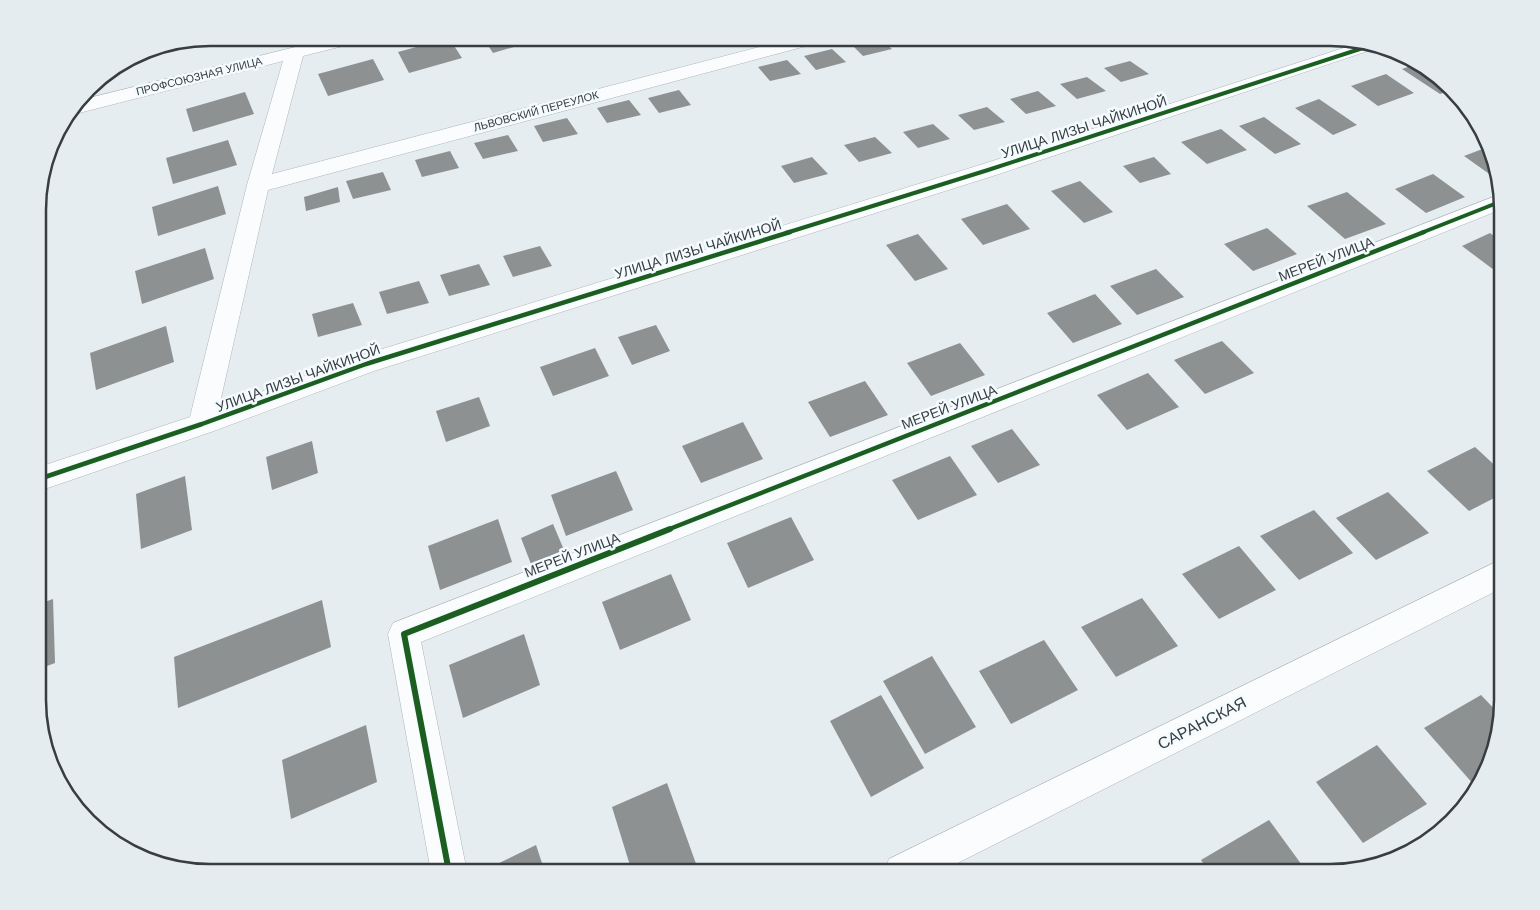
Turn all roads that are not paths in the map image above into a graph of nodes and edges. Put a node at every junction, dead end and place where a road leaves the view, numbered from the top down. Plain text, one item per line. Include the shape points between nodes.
1 (782, 46) edge
2 (313, 47) edge
3 (1359, 49) edge
4 (295, 51) junction
5 (84, 106) edge
6 (258, 185) junction
7 (1493, 205) edge
8 (202, 424) junction
9 (46, 477) edge
10 (1493, 577) edge
11 (919, 863) edge
12 (447, 864) edge

1 - 6 street, ЛЬВОВСКИЙ ПЕРЕУЛОК
2 - 4 street, ПРОФСОЮЗНАЯ УЛИЦА
3 - 8 street, УЛИЦА ЛИЗЫ ЧАЙКИНОЙ via 988,170 366,364
4 - 5 street, ПРОФСОЮЗНАЯ УЛИЦА
4 - 6 street
6 - 8 street
7 - 12 street, МЕРЕЙ УЛИЦА via 404,634
8 - 9 street, УЛИЦА ЛИЗЫ ЧАЙКИНОЙ
10 - 11 street, САРАНСКАЯ

